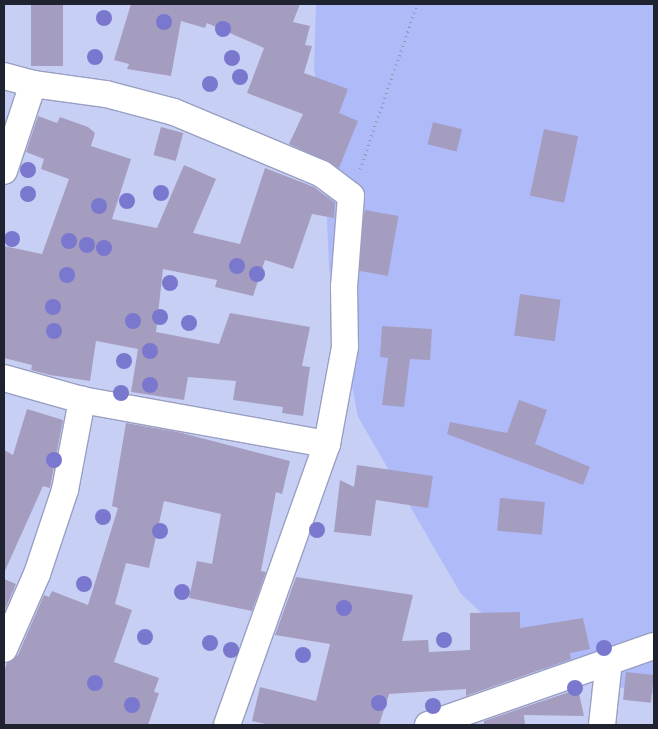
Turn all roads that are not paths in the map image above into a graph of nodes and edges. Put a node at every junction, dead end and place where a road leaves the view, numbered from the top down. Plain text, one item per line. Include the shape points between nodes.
1 (4, 76) edge
2 (33, 84) junction
3 (4, 171) edge
4 (4, 378) edge
5 (82, 400) junction
6 (327, 444) junction
7 (654, 646) edge
8 (4, 649) edge
9 (609, 661) junction
10 (227, 725) edge
11 (428, 725) edge
12 (602, 725) edge

1 - 2 street
2 - 3 street
2 - 6 street via 106,94 174,112 322,174 351,196 344,286 345,347
4 - 5 street
5 - 6 street
5 - 8 street via 65,490 37,574
6 - 10 street
7 - 9 street
9 - 11 street
9 - 12 street

